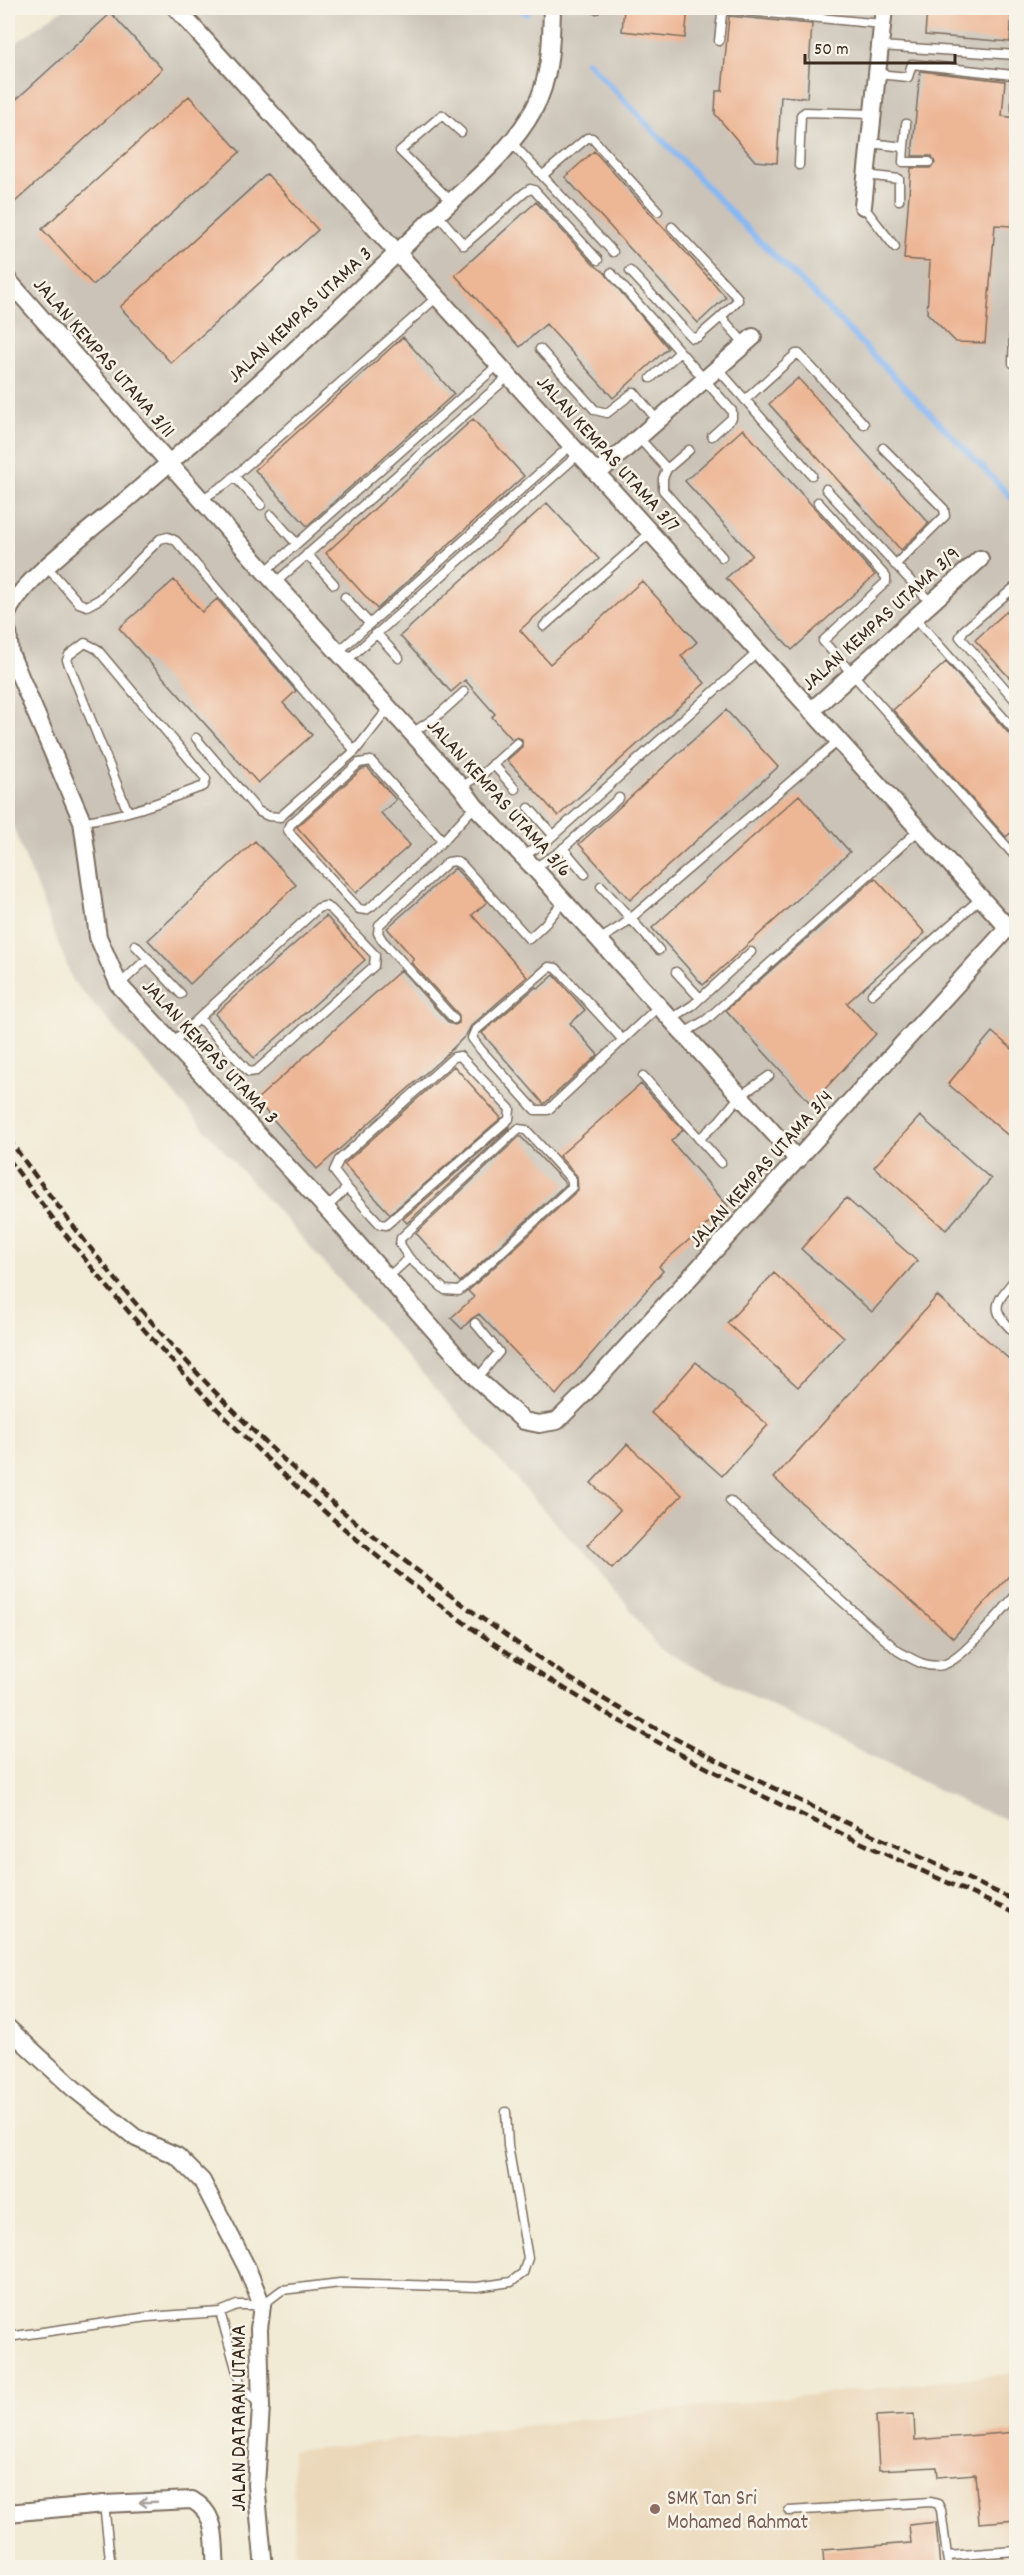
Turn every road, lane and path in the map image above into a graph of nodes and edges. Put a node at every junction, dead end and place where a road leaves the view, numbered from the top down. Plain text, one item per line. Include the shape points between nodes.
1 (176, 8) edge
2 (552, 8) edge
3 (883, 16) edge
4 (719, 41) dead end
5 (880, 45) junction
6 (1017, 55) edge
7 (877, 74) junction
8 (1017, 82) edge
9 (1016, 110) edge
10 (873, 114) junction
11 (906, 124) dead end
12 (461, 132) dead end
13 (512, 142) junction
14 (870, 143) junction
15 (904, 147) junction
16 (929, 162) dead end
17 (798, 165) dead end
18 (543, 175) junction
19 (866, 175) junction
20 (899, 200) dead end
21 (451, 201) junction
22 (862, 206) joint
23 (658, 211) dead end
24 (437, 214) junction
25 (672, 227) dead end
26 (896, 247) dead end
27 (613, 252) dead end
28 (397, 253) junction
29 (598, 260) dead end
30 (630, 271) dead end
31 (611, 273) dead end
32 (8, 280) edge
33 (437, 297) junction
34 (721, 317) junction
35 (1017, 332) edge
36 (749, 340) joint
37 (540, 349) dead end
38 (680, 352) junction
39 (1013, 363) dead end
40 (717, 368) junction
41 (503, 370) junction
42 (651, 378) dead end
43 (704, 380) junction
44 (746, 400) junction
45 (657, 420) junction
46 (864, 424) dead end
47 (712, 436) dead end
48 (638, 437) junction
49 (884, 448) dead end
50 (575, 449) junction
51 (689, 450) dead end
52 (169, 464) junction
53 (667, 469) junction
54 (597, 474) junction
55 (812, 475) dead end
56 (234, 476) junction
57 (826, 489) dead end
58 (201, 500) junction
59 (818, 502) dead end
60 (261, 506) dead end
61 (271, 515) dead end
62 (650, 533) junction
63 (296, 543) junction
64 (307, 554) junction
65 (722, 557) dead end
66 (980, 560) dead end
67 (895, 565) junction
68 (47, 567) junction
69 (270, 578) junction
70 (334, 584) dead end
71 (1017, 586) edge
72 (345, 597) dead end
73 (931, 603) junction
74 (8, 612) edge
75 (914, 618) junction
76 (369, 623) junction
77 (544, 626) dead end
78 (8, 632) edge
79 (376, 633) junction
80 (758, 652) junction
81 (342, 656) junction
82 (399, 658) dead end
83 (852, 673) junction
84 (464, 692) dead end
85 (1017, 701) edge
86 (389, 708) junction
87 (811, 711) junction
88 (1017, 732) edge
89 (412, 733) junction
90 (196, 738) dead end
91 (838, 741) junction
92 (517, 743) dead end
93 (356, 751) junction
94 (493, 764) junction
95 (461, 787) junction
96 (515, 789) dead end
97 (619, 798) dead end
98 (475, 806) junction
99 (530, 808) dead end
100 (128, 812) junction
101 (82, 821) junction
102 (919, 830) junction
103 (553, 835) junction
104 (443, 841) junction
105 (563, 848) junction
106 (1017, 857) edge
107 (529, 862) junction
108 (585, 874) dead end
109 (601, 886) dead end
110 (981, 898) junction
111 (564, 901) junction
112 (630, 918) junction
113 (1013, 924) edge
114 (599, 940) junction
115 (135, 945) dead end
116 (659, 950) dead end
117 (751, 952) dead end
118 (148, 958) junction
119 (676, 972) dead end
120 (119, 985) junction
121 (181, 994) dead end
122 (872, 994) dead end
123 (700, 998) junction
124 (659, 1005) junction
125 (199, 1018) junction
126 (671, 1018) junction
127 (454, 1019) dead end
128 (684, 1033) junction
129 (623, 1040) junction
130 (173, 1042) junction
131 (643, 1076) dead end
132 (769, 1076) dead end
133 (740, 1096) junction
134 (699, 1139) junction
135 (798, 1160) junction
136 (721, 1163) dead end
137 (347, 1188) junction
138 (326, 1208) junction
139 (409, 1258) junction
140 (387, 1278) junction
141 (1017, 1278) edge
142 (475, 1323) dead end
143 (1017, 1334) edge
144 (477, 1379) junction
145 (524, 1421) joint
146 (730, 1501) dead end
147 (1017, 1595) edge
148 (8, 2028) edge
149 (506, 2112) dead end
150 (262, 2305) junction
151 (220, 2312) junction
152 (8, 2337) edge
153 (261, 2407) junction
154 (104, 2504) junction
155 (789, 2511) dead end
156 (8, 2513) edge
157 (1017, 2551) edge
158 (947, 2556) junction
159 (111, 2568) edge
160 (216, 2568) edge
161 (264, 2568) edge
162 (949, 2568) edge

1 - 28 street, JALAN KEMPAS UTAMA 3/7
2 - 13 street, JALAN KEMPAS UTAMA 3 via 550,61 543,86 535,108
3 - 4 lane via 727,9 722,14
3 - 5 street
5 - 6 lane
5 - 7 street
7 - 8 lane via 908,77 912,64 1013,75
7 - 10 street
8 - 9 lane
10 - 14 street
10 - 17 lane via 805,112 801,115
11 - 15 lane
12 - 21 lane via 442,115 400,151
13 - 18 lane
13 - 21 street, JALAN KEMPAS UTAMA 3
14 - 15 lane
14 - 19 street
15 - 16 lane via 903,162
18 - 23 lane via 587,138 592,138
18 - 27 lane
19 - 20 lane via 899,179
19 - 22 street
21 - 24 street, JALAN KEMPAS UTAMA 3
22 - 26 lane
24 - 28 street, JALAN KEMPAS UTAMA 3
24 - 29 lane via 464,245 530,189 534,190
25 - 34 lane via 738,300
28 - 33 street, JALAN KEMPAS UTAMA 3/7
28 - 52 street, JALAN KEMPAS UTAMA 3
30 - 34 lane via 692,338
31 - 38 lane
32 - 52 street, JALAN KEMPAS UTAMA 3/11
33 - 41 street, JALAN KEMPAS UTAMA 3/7
33 - 56 lane
34 - 36 lane
35 - 39 lane
36 - 40 street
37 - 45 lane via 595,410 607,413 634,392
38 - 42 lane
38 - 43 lane
40 - 43 street
40 - 44 lane
41 - 50 street, JALAN KEMPAS UTAMA 3/7
41 - 63 lane
41 - 64 lane
43 - 45 street
43 - 47 lane via 734,414
44 - 46 lane via 800,354
44 - 55 lane
45 - 48 street
48 - 53 lane
48 - 54 street
49 - 67 lane via 938,502 945,516
50 - 54 street, JALAN KEMPAS UTAMA 3/7
50 - 76 lane
50 - 79 lane
51 - 53 lane
52 - 58 street, JALAN KEMPAS UTAMA 3/6
52 - 68 street, JALAN KEMPAS UTAMA 3
53 - 65 lane via 663,490
54 - 62 street, JALAN KEMPAS UTAMA 3/7
56 - 58 lane
56 - 60 lane
57 - 67 lane
58 - 69 street, JALAN KEMPAS UTAMA 3/6
59 - 83 lane via 886,577 886,582 823,641
61 - 63 lane
62 - 77 lane
62 - 80 street, JALAN KEMPAS UTAMA 3/7
63 - 69 lane
64 - 69 lane
64 - 70 lane
66 - 73 street, JALAN KEMPAS UTAMA 3/9
67 - 73 lane
68 - 74 street, JALAN KEMPAS UTAMA 3 via 13,600
68 - 93 lane via 79,603 87,606 100,599 160,539 176,541
69 - 81 street, JALAN KEMPAS UTAMA 3/6
71 - 85 lane via 960,637
72 - 76 lane
73 - 75 street, JALAN KEMPAS UTAMA 3/9
75 - 83 street, JALAN KEMPAS UTAMA 3/9
75 - 88 lane
76 - 81 lane
78 - 101 street, JALAN KEMPAS UTAMA 3 via 10,653
79 - 81 lane
79 - 82 lane
80 - 87 street, JALAN KEMPAS UTAMA 3/7
80 - 103 lane
81 - 86 street, JALAN KEMPAS UTAMA 3/6
83 - 87 street, JALAN KEMPAS UTAMA 3/9
83 - 106 lane
84 - 89 lane
86 - 89 street, JALAN KEMPAS UTAMA 3/6
86 - 93 lane
87 - 91 street, JALAN KEMPAS UTAMA 3/7
89 - 95 street, JALAN KEMPAS UTAMA 3/6
90 - 93 lane via 258,811 280,817
91 - 102 street, JALAN KEMPAS UTAMA 3/7
91 - 112 lane
92 - 94 lane
94 - 95 lane
94 - 96 lane
95 - 98 street, JALAN KEMPAS UTAMA 3/6
97 - 105 lane
98 - 104 lane
98 - 107 street, JALAN KEMPAS UTAMA 3/6
99 - 103 lane
100 - 100 lane via 204,786 206,779 97,649 85,643 67,660
100 - 101 lane
101 - 120 street, JALAN KEMPAS UTAMA 3 via 98,937
102 - 110 street, JALAN KEMPAS UTAMA 3/7
102 - 128 lane via 706,1020
103 - 107 lane
104 - 104 lane via 366,910 358,909 288,830 359,763 371,761
105 - 107 lane
105 - 108 lane
107 - 111 street, JALAN KEMPAS UTAMA 3/6
109 - 112 lane
110 - 113 street, JALAN KEMPAS UTAMA 3/7
110 - 122 lane
111 - 114 street, JALAN KEMPAS UTAMA 3/6
111 - 127 lane via 529,939 455,861 448,862 379,925 382,940
112 - 114 lane
112 - 116 lane
113 - 135 street, JALAN KEMPAS UTAMA 3/4
114 - 124 street, JALAN KEMPAS UTAMA 3/6
115 - 118 lane
117 - 123 lane
118 - 120 lane
118 - 121 lane
119 - 123 lane
120 - 130 street, JALAN KEMPAS UTAMA 3
123 - 126 lane
124 - 126 street, JALAN KEMPAS UTAMA 3/6
124 - 129 lane
125 - 125 lane via 249,1072 256,1071 374,966 375,955 331,909 318,908
125 - 130 lane
126 - 128 street, JALAN KEMPAS UTAMA 3/6
128 - 133 street, JALAN KEMPAS UTAMA 3/6
129 - 129 lane via 548,1110 541,1112 535,1110 472,1038 475,1031 549,967 556,968
130 - 138 street, JALAN KEMPAS UTAMA 3
131 - 134 lane
132 - 133 lane
133 - 134 lane
133 - 135 street, JALAN KEMPAS UTAMA 3/6
134 - 136 lane
135 - 145 street, JALAN KEMPAS UTAMA 3/4 via 557,1420 539,1424
137 - 137 lane via 380,1224 386,1225 509,1119 510,1109 460,1056 454,1057 339,1160 334,1171
137 - 138 lane
138 - 140 street, JALAN KEMPAS UTAMA 3
139 - 139 lane via 445,1290 459,1291 572,1187 572,1180 526,1130 518,1129 401,1238 399,1244
139 - 140 lane
140 - 144 street, JALAN KEMPAS UTAMA 3
141 - 143 lane via 996,1307 1003,1321
142 - 144 lane via 499,1352
144 - 145 street, JALAN KEMPAS UTAMA 3
146 - 147 lane via 898,1651 923,1664 942,1666 960,1656
148 - 150 street via 73,2088 136,2138 177,2156 202,2181
149 - 150 lane via 508,2146 528,2258 523,2273 511,2282 477,2287 329,2284 282,2290
150 - 151 lane via 237,2305
150 - 153 street, JALAN DATARAN UTAMA
151 - 152 lane via 148,2317
151 - 153 lane via 241,2386
153 - 161 street, JALAN DATARAN UTAMA via 256,2485
154 - 156 street
154 - 159 lane
160 -> 154 street via 211,2517 203,2506 192,2500
155 - 158 lane via 932,2502 941,2510
157 - 158 lane
158 - 162 lane

